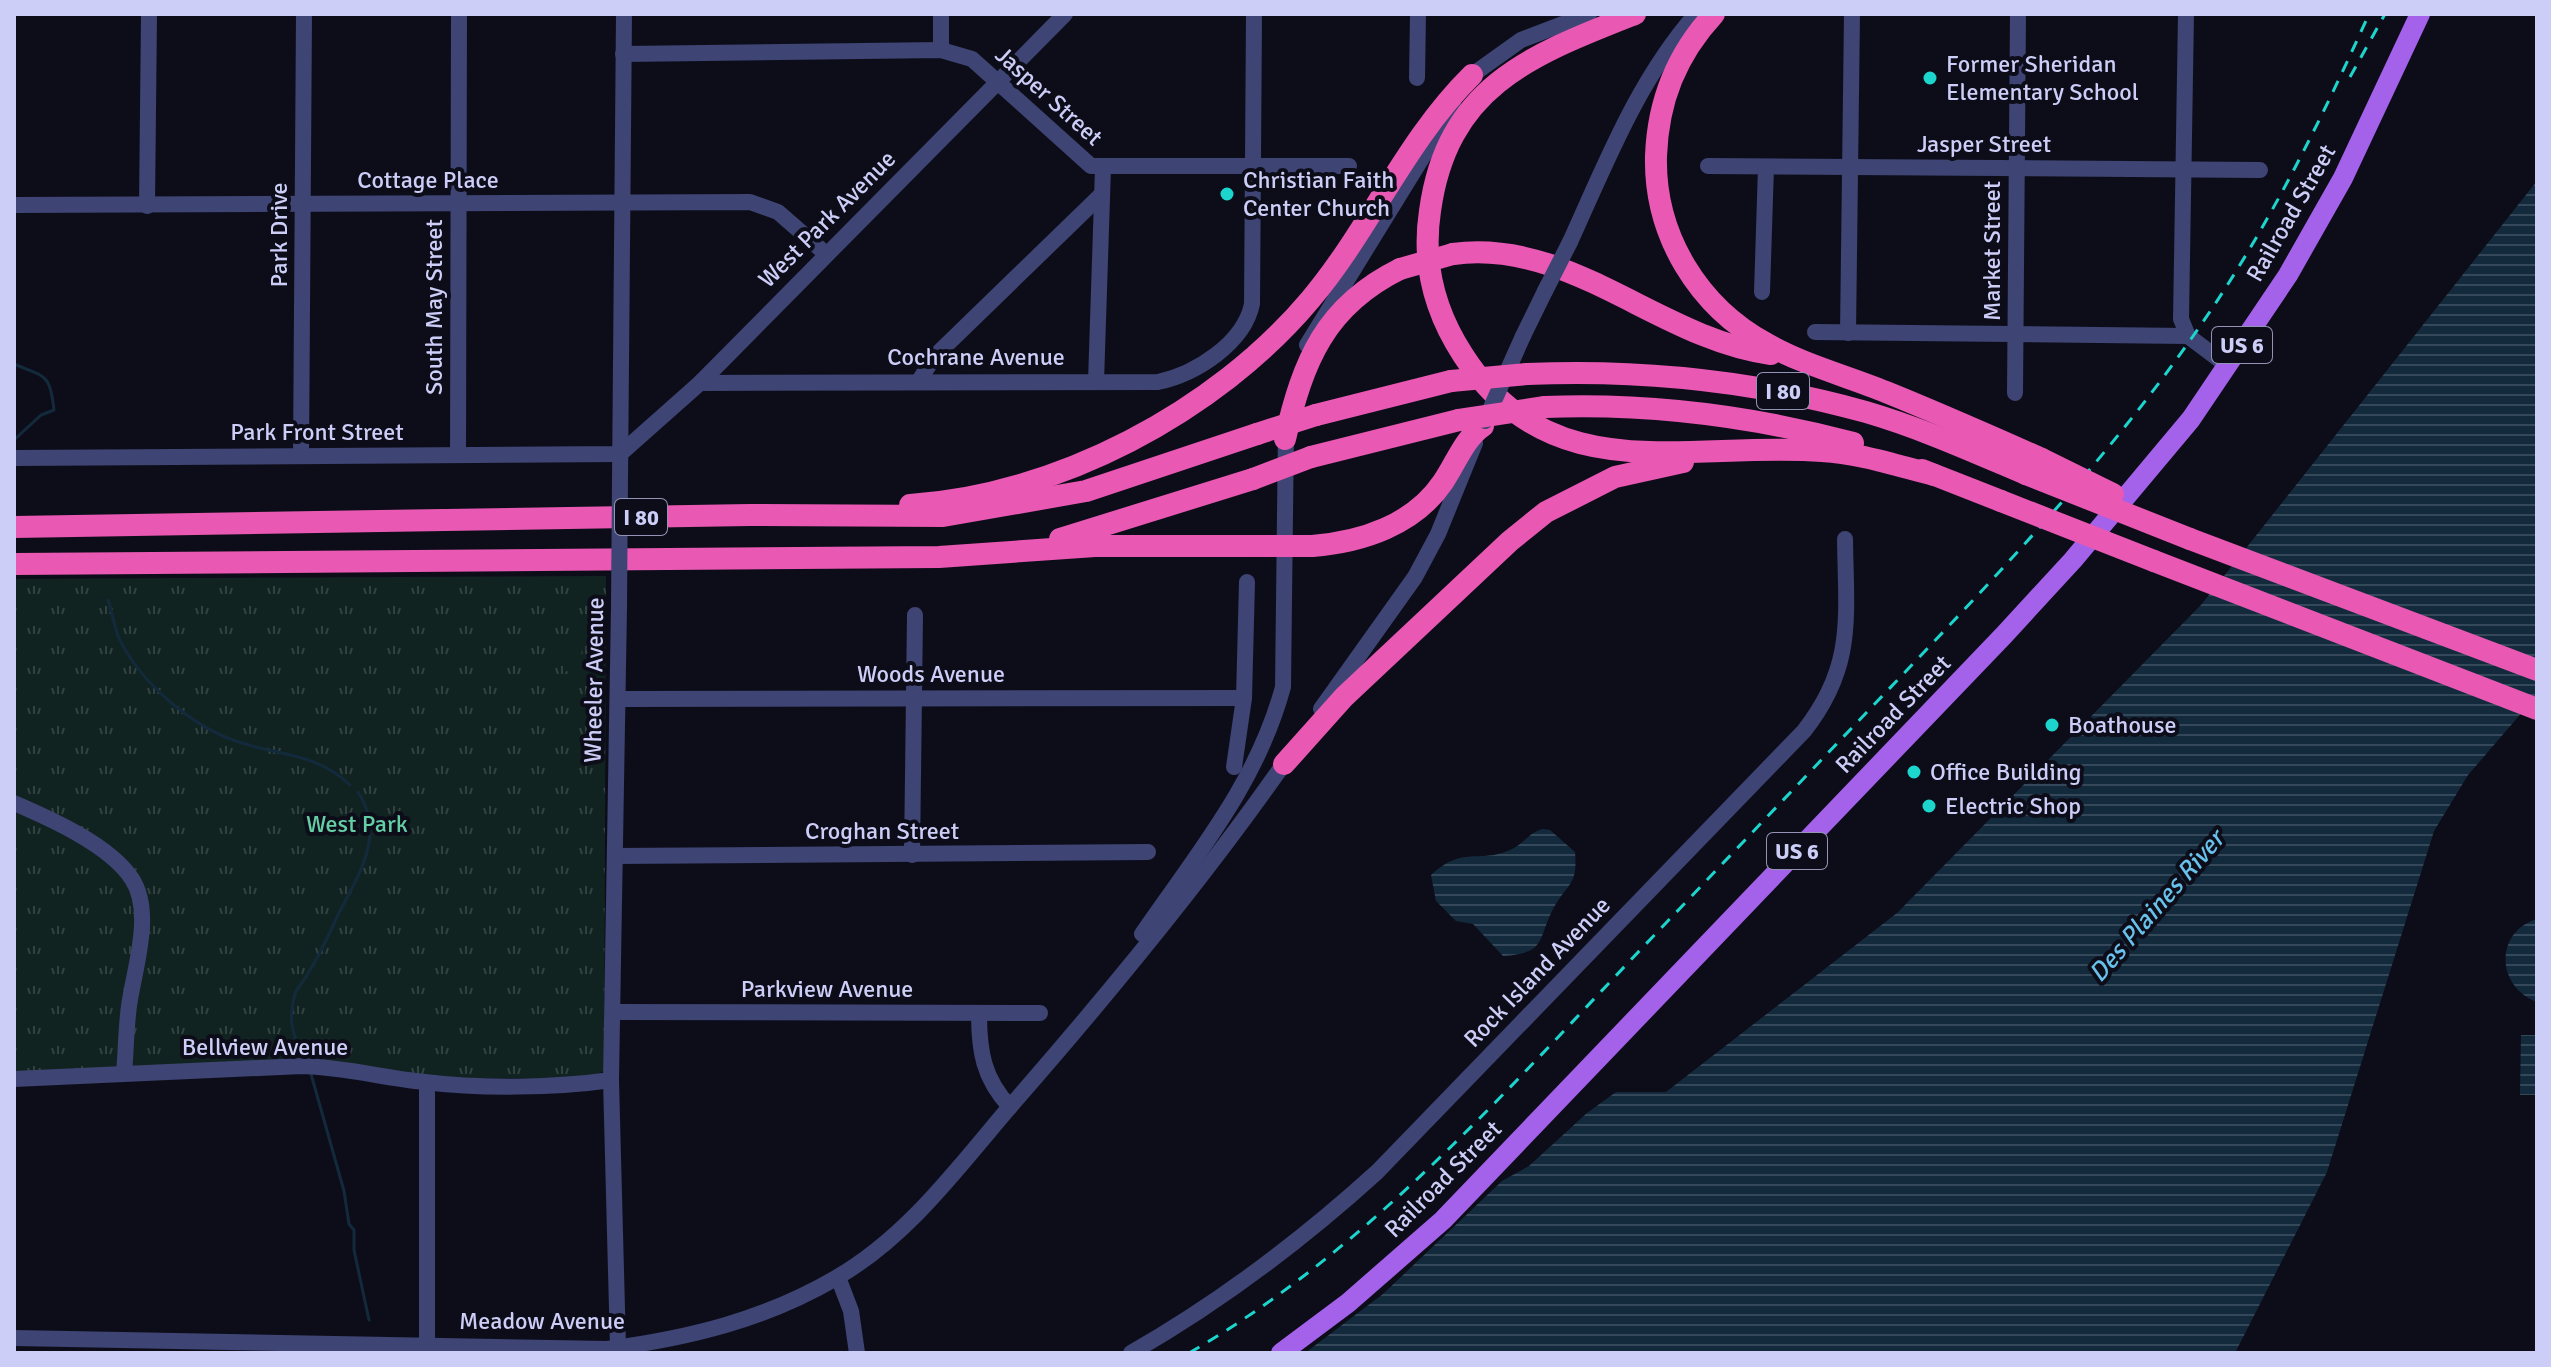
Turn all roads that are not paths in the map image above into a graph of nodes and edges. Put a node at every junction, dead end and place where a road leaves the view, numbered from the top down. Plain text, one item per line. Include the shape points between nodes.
1 (149, 14) edge
2 (304, 14) edge
3 (459, 14) edge
4 (624, 14) edge
5 (941, 14) edge
6 (1065, 14) edge
7 (1254, 14) edge
8 (1418, 14) edge
9 (1589, 14) edge
10 (1635, 14) edge
11 (1696, 14) edge
12 (1714, 14) edge
13 (1852, 14) edge
14 (2018, 14) edge
15 (2186, 14) edge
16 (2420, 14) edge
17 (941, 50) junction
18 (623, 54) junction
19 (1472, 75) junction
20 (1417, 78) dead end
21 (996, 83) junction
22 (1253, 166) junction
23 (1349, 166) dead end
24 (1708, 166) dead end
25 (1766, 167) junction
26 (1103, 168) junction
27 (1850, 168) junction
28 (2017, 168) junction
29 (2183, 169) junction
30 (2260, 170) dead end
31 (1102, 194) junction
32 (303, 204) junction
33 (458, 204) junction
34 (622, 204) junction
35 (14, 205) edge
36 (147, 206) junction
37 (825, 253) junction
38 (1762, 292) dead end
39 (1815, 332) dead end
40 (1848, 333) junction
41 (2016, 334) junction
42 (2188, 336) junction
43 (1796, 357) junction
44 (2228, 366) junction
45 (919, 381) junction
46 (1096, 382) junction
47 (700, 383) junction
48 (2015, 393) dead end
49 (1483, 426) junction
50 (1285, 439) junction
51 (1775, 449) junction
52 (620, 454) junction
53 (458, 455) junction
54 (301, 456) junction
55 (14, 458) edge
56 (2034, 466) junction
57 (1934, 475) junction
58 (750, 515) junction
59 (14, 527) edge
60 (1845, 539) dead end
61 (1025, 550) junction
62 (14, 564) edge
63 (1247, 582) dead end
64 (915, 615) dead end
65 (2537, 670) edge
66 (914, 698) junction
67 (1244, 698) junction
68 (618, 699) junction
69 (2537, 709) edge
70 (1284, 764) junction
71 (1234, 767) dead end
72 (14, 803) edge
73 (1148, 852) dead end
74 (912, 855) junction
75 (615, 856) junction
76 (613, 1012) junction
77 (979, 1013) junction
78 (1040, 1013) dead end
79 (1088, 1015) junction
80 (124, 1073) junction
81 (14, 1079) edge
82 (611, 1080) junction
83 (427, 1083) junction
84 (1010, 1107) junction
85 (838, 1277) junction
86 (14, 1338) edge
87 (427, 1344) junction
88 (145, 1346) edge
89 (360, 1348) edge
90 (611, 1350) edge
91 (857, 1353) edge
92 (1131, 1353) edge
93 (1281, 1353) edge

1 - 36 street
2 - 32 street, Park Drive
3 - 33 street, South May Street
4 - 18 street, Wheeler Avenue
5 - 17 street
6 - 21 street, West Park Avenue
7 - 22 street
8 - 20 street
9 - 19 street via 1521,40
10 - 51 highway via 1527,60 1483,95 1462,123 1431,199 1427,237 1434,294 1451,336 1472,368 1497,400 1537,427 1581,445 1619,452
11 - 49 street, bridge via 1640,93
12 - 43 highway via 1681,57 1666,90 1656,169 1662,215 1679,259 1713,306 1768,345
13 - 27 street
14 - 28 street, Market Street
15 - 29 street
16 - 44 main road, Railroad Street / US 6 via 2343,178
17 - 18 street, Jasper Street
17 - 21 street, Jasper Street via 972,59
18 - 34 street, Wheeler Avenue
19 - 50 street via 1304,350
19 - 58 highway via 1420,133 1310,300 1266,346 1165,423 1059,473 988,492 917,504
21 - 26 street, Jasper Street via 1091,166
21 - 37 street, West Park Avenue
22 - 23 street, Jasper Street
22 - 26 street, Jasper Street
22 - 46 street, Cochrane Avenue via 1249,321 1196,369 1177,378
24 - 25 street, Jasper Street
25 - 27 street, Jasper Street
25 - 38 street
26 - 31 street
27 - 28 street, Jasper Street
27 - 40 street
28 - 29 street, Jasper Street
28 - 41 street, Market Street
29 - 30 street, Jasper Street
29 - 42 street via 2181,319
31 - 45 street via 934,357
31 - 46 street
32 - 33 street, Cottage Place
32 - 36 street, Cottage Place
32 - 54 street, Park Drive
33 - 34 street, Cottage Place
33 - 53 street, South May Street
34 - 37 street, Cottage Place via 750,202 778,212
34 - 52 street, Wheeler Avenue
35 - 36 street, Cottage Place
37 - 47 street, West Park Avenue
39 - 40 street
40 - 41 street
41 - 42 street
41 - 48 street, Market Street
42 - 44 street
43 - 50 highway, bridge via 1737,346 1525,256 1453,254 1400,269 1355,299 1321,336 1300,380
43 - 56 highway via 1950,417
44 - 93 main road, Railroad Street / US 6 via 2191,419 2063,571 1443,1220
45 - 46 street, Cochrane Avenue
45 - 47 street, Cochrane Avenue
47 - 52 street, West Park Avenue
49 - 61 highway, bridge via 1472,433 1442,483 1415,510 1369,536 1312,546
49 - 70 street via 1415,577
50 - 79 street via 1283,687 1273,726 1221,827
51 - 57 highway via 1825,451
51 - 70 highway via 1615,477 1546,512 1344,697
52 - 53 street, Park Front Street
52 - 68 street, Wheeler Avenue, bridge
53 - 54 street, Park Front Street
54 - 55 street, Park Front Street
56 - 58 highway, I 80, bridge via 1868,413 1731,381 1527,374 1451,381 1316,415 1086,491 943,516
56 - 65 highway, bridge via 2156,515 2190,539
57 - 61 highway, I 80, bridge via 1854,444 1755,420 1663,409 1545,407 1459,420 1311,457
57 - 69 highway, I 80, bridge
58 - 59 highway, I 80
60 - 92 street, Rock Island Avenue via 1847,631 1841,668 1824,706 1804,731 1377,1172 1319,1225 1230,1292
61 - 62 highway, I 80 via 939,557
63 - 67 street
64 - 66 street
66 - 67 street, Woods Avenue
66 - 68 street, Woods Avenue
66 - 74 street
67 - 71 street
68 - 75 street, Wheeler Avenue
70 - 79 street
72 - 80 street via 56,821 115,861 132,879 140,898
73 - 74 street, Croghan Street
74 - 75 street, Croghan Street
75 - 76 street, Wheeler Avenue
76 - 77 street, Parkview Avenue
76 - 82 street, Wheeler Avenue
77 - 78 street, Parkview Avenue
77 - 84 street via 979,1049 987,1076
79 - 84 street, Meadow Avenue
80 - 81 street, Bellview Avenue
80 - 83 street, Bellview Avenue via 333,1066
82 - 83 street, Bellview Avenue via 577,1085
82 - 90 street, Wheeler Avenue
83 - 87 street
84 - 85 street, Meadow Avenue via 932,1199
85 - 90 street, Meadow Avenue via 778,1308 725,1327
85 - 91 street via 851,1311
86 - 88 street, Meadow Avenue
87 - 89 street, Meadow Avenue
87 - 90 street, Meadow Avenue
88 - 89 street, Meadow Avenue

